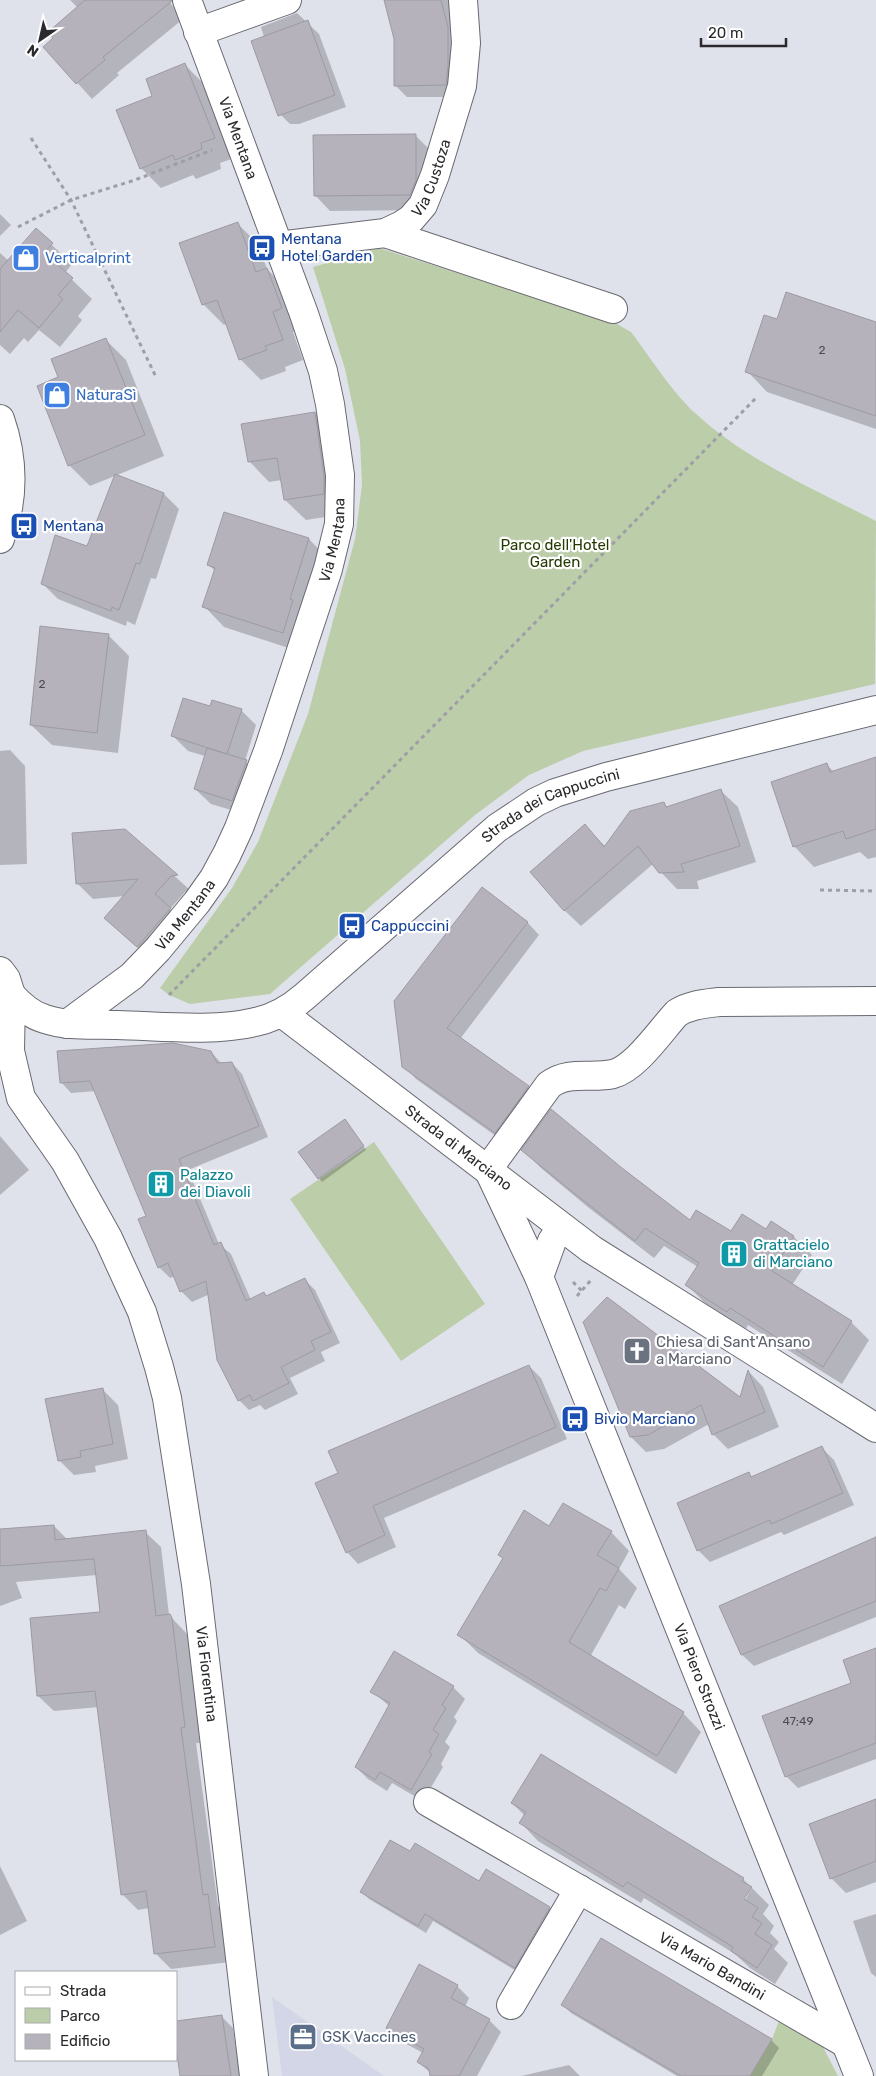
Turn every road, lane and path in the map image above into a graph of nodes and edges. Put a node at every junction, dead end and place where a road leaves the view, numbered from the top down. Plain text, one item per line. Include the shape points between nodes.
1 (187, 0) edge
2 (287, 0) edge
3 (463, 0) edge
4 (198, 32) junction
5 (31, 138) dead end
6 (240, 140) junction
7 (71, 200) junction
8 (18, 227) dead end
9 (385, 233) junction
10 (278, 246) junction
11 (613, 309) dead end
12 (156, 377) dead end
13 (756, 398) dead end
14 (0, 418) edge
15 (0, 539) edge
16 (876, 710) edge
17 (820, 890) dead end
18 (876, 890) edge
19 (169, 995) dead end
20 (6, 1001) edge
21 (876, 1001) edge
22 (282, 1013) junction
23 (67, 1024) junction
24 (10, 1091) edge
25 (488, 1169) junction
26 (561, 1226) junction
27 (595, 1275) dead end
28 (539, 1277) junction
29 (573, 1300) dead end
30 (876, 1428) edge
31 (428, 1802) dead end
32 (579, 1889) junction
33 (511, 2005) dead end
34 (844, 2043) junction
35 (254, 2076) edge
36 (859, 2076) edge

1 - 4 street, Via Mentana
2 - 4 street
3 - 9 street, Via Custoza via 466,58 462,86 435,175 428,195 416,213
4 - 6 street, Via Mentana
5 - 7 path
6 - 7 path via 135,180
6 - 10 street, Via Mentana
7 - 8 path
7 - 12 path
9 - 10 street, Via Custoza
9 - 11 street
10 - 23 street, Via Mentana via 323,371 337,447 341,501 328,569 268,751 239,828 214,878 158,949 132,976
13 - 19 path
14 - 15 street via 8,448 12,484
16 - 22 street, Strada dei Cappuccini via 606,777 536,802 497,828
17 - 18 path
20 - 23 street via 36,1016
20 - 24 street, Via Fiorentina via 14,1074
21 - 25 street via 719,1002 684,1008 634,1061 621,1070 613,1074 562,1077 549,1085
22 - 23 street via 231,1026
22 - 25 street, Strada di Marciano
24 - 35 street, Via Fiorentina via 66,1161 90,1204 142,1312 159,1367 196,1584
25 - 26 street, Strada di Marciano
25 - 28 street, Via Piero Strozzi
26 - 28 street
26 - 30 street, Strada di Marciano via 611,1263
27 - 29 path
28 - 34 street, Via Piero Strozzi
31 - 32 street, Via Mario Bandini
32 - 33 street
32 - 34 street, Via Mario Bandini
34 - 36 street, Via Piero Strozzi

